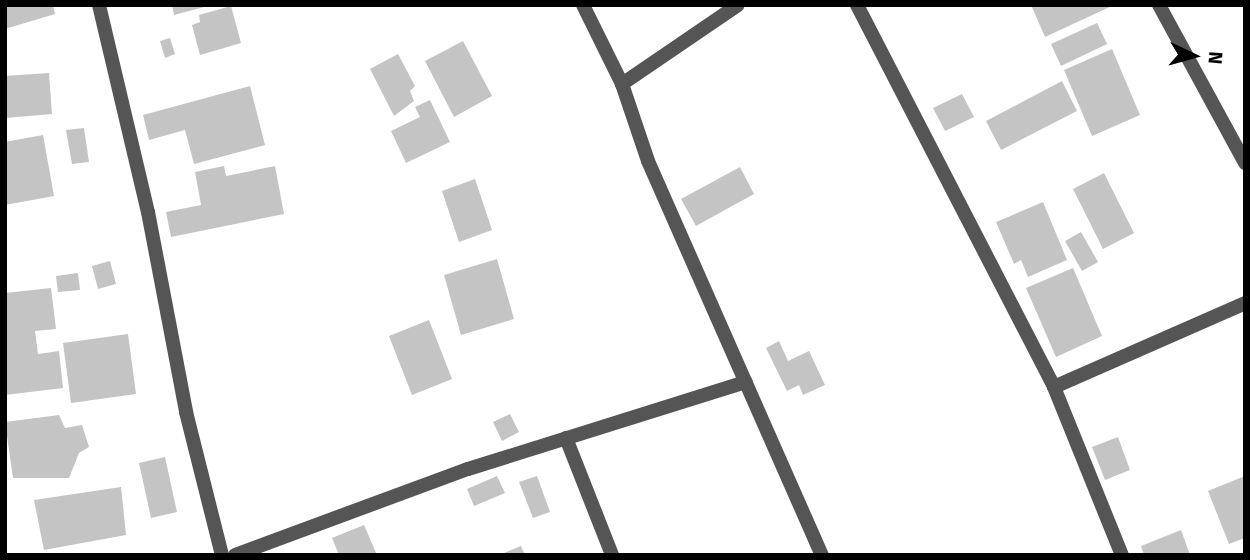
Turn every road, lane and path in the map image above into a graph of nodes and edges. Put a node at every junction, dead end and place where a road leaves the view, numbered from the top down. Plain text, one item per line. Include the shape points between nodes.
1 (99, 5) edge
2 (583, 5) edge
3 (738, 5) edge
4 (857, 5) edge
5 (1160, 5) edge
6 (622, 84) junction
7 (1245, 163) edge
8 (1245, 303) edge
9 (746, 382) junction
10 (1054, 387) junction
11 (566, 438) junction
12 (222, 555) edge
13 (235, 555) edge
14 (612, 555) edge
15 (822, 555) edge
16 (1122, 555) edge

1 - 12 street via 148,212 186,412
2 - 6 street
3 - 6 street
4 - 10 street
5 - 7 street
6 - 9 street via 648,161
8 - 10 street
9 - 11 street
9 - 15 street
10 - 16 street
11 - 13 street via 269,539
11 - 14 street

